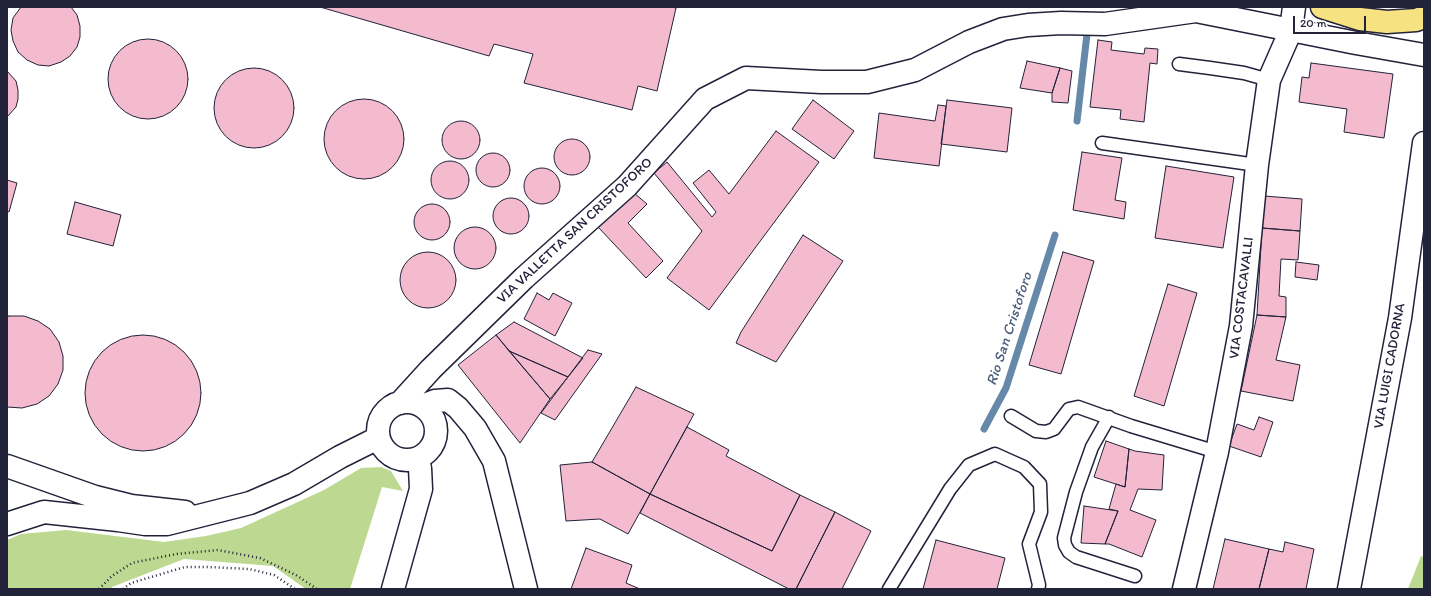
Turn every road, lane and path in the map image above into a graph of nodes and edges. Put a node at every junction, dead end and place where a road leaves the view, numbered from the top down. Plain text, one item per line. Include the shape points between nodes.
1 (1089, 7) edge
2 (1294, 7) edge
3 (1322, 7) edge
4 (1202, 9) edge
5 (1424, 17) edge
6 (1061, 22) junction
7 (1291, 30) junction
8 (1424, 55) edge
9 (1178, 64) dead end
10 (1269, 80) junction
11 (1102, 143) dead end
12 (1424, 143) edge
13 (1257, 165) junction
14 (1416, 256) edge
15 (400, 403) junction
16 (422, 406) junction
17 (1010, 416) dead end
18 (1109, 417) junction
19 (379, 439) junction
20 (1217, 452) junction
21 (416, 460) junction
22 (7, 466) edge
23 (206, 515) junction
24 (7, 524) edge
25 (1135, 576) dead end
26 (99, 589) edge
27 (123, 589) edge
28 (295, 589) edge
29 (317, 589) edge
30 (393, 589) edge
31 (526, 589) edge
32 (889, 589) edge
33 (1038, 589) edge
34 (1184, 589) edge
35 (1349, 589) edge

1 - 6 street, VIA VALLETTA SAN CRISTOFORO
2 - 7 street, VIA COSTACAVALLI
3 - 5 main road via 1360,19 1387,22
4 - 6 street, VIA VALLETTA SAN CRISTOFORO via 1104,24
4 - 7 street, VIA VALLETTA SAN CRISTOFORO
6 - 15 street, VIA VALLETTA SAN CRISTOFORO via 1002,29 969,42 915,70 866,82 746,78 705,99 627,186 524,278
7 - 8 street, VIA VALLETTA SAN CRISTOFORO
7 - 10 street, VIA COSTACAVALLI
9 - 10 lane
10 - 13 street, VIA COSTACAVALLI
11 - 13 lane
12 - 14 street, VIA LUIGI CADORNA
13 - 20 street, VIA COSTACAVALLI via 1241,326
14 - 35 street, VIA LUIGI CADORNA via 1400,318
15 - 16 street via 408,402
15 - 19 street via 391,407 382,417 378,430
16 - 21 street via 430,412 435,421 436,440 424,456
16 - 31 street via 448,400 475,428 494,461
17 - 18 lane via 1036,431 1046,432 1054,429 1069,409 1078,407
18 - 20 lane
18 - 25 lane via 1092,447 1076,492 1064,538 1065,545 1076,556
19 - 21 street via 382,448 389,455 406,461
19 - 23 street via 340,457 288,487 250,503
20 - 34 street, VIA COSTACAVALLI
21 - 30 street via 420,468 421,489
22 - 23 street via 94,497 130,506
23 - 24 street via 167,524 145,524 44,512
26 - 29 path via 112,576 132,563 176,554 218,550 260,558 296,575
27 - 28 path via 131,583 185,568 208,567 249,569 274,575
32 - 33 lane via 950,489 969,465 995,454 1024,467 1040,484 1040,512 1029,544

